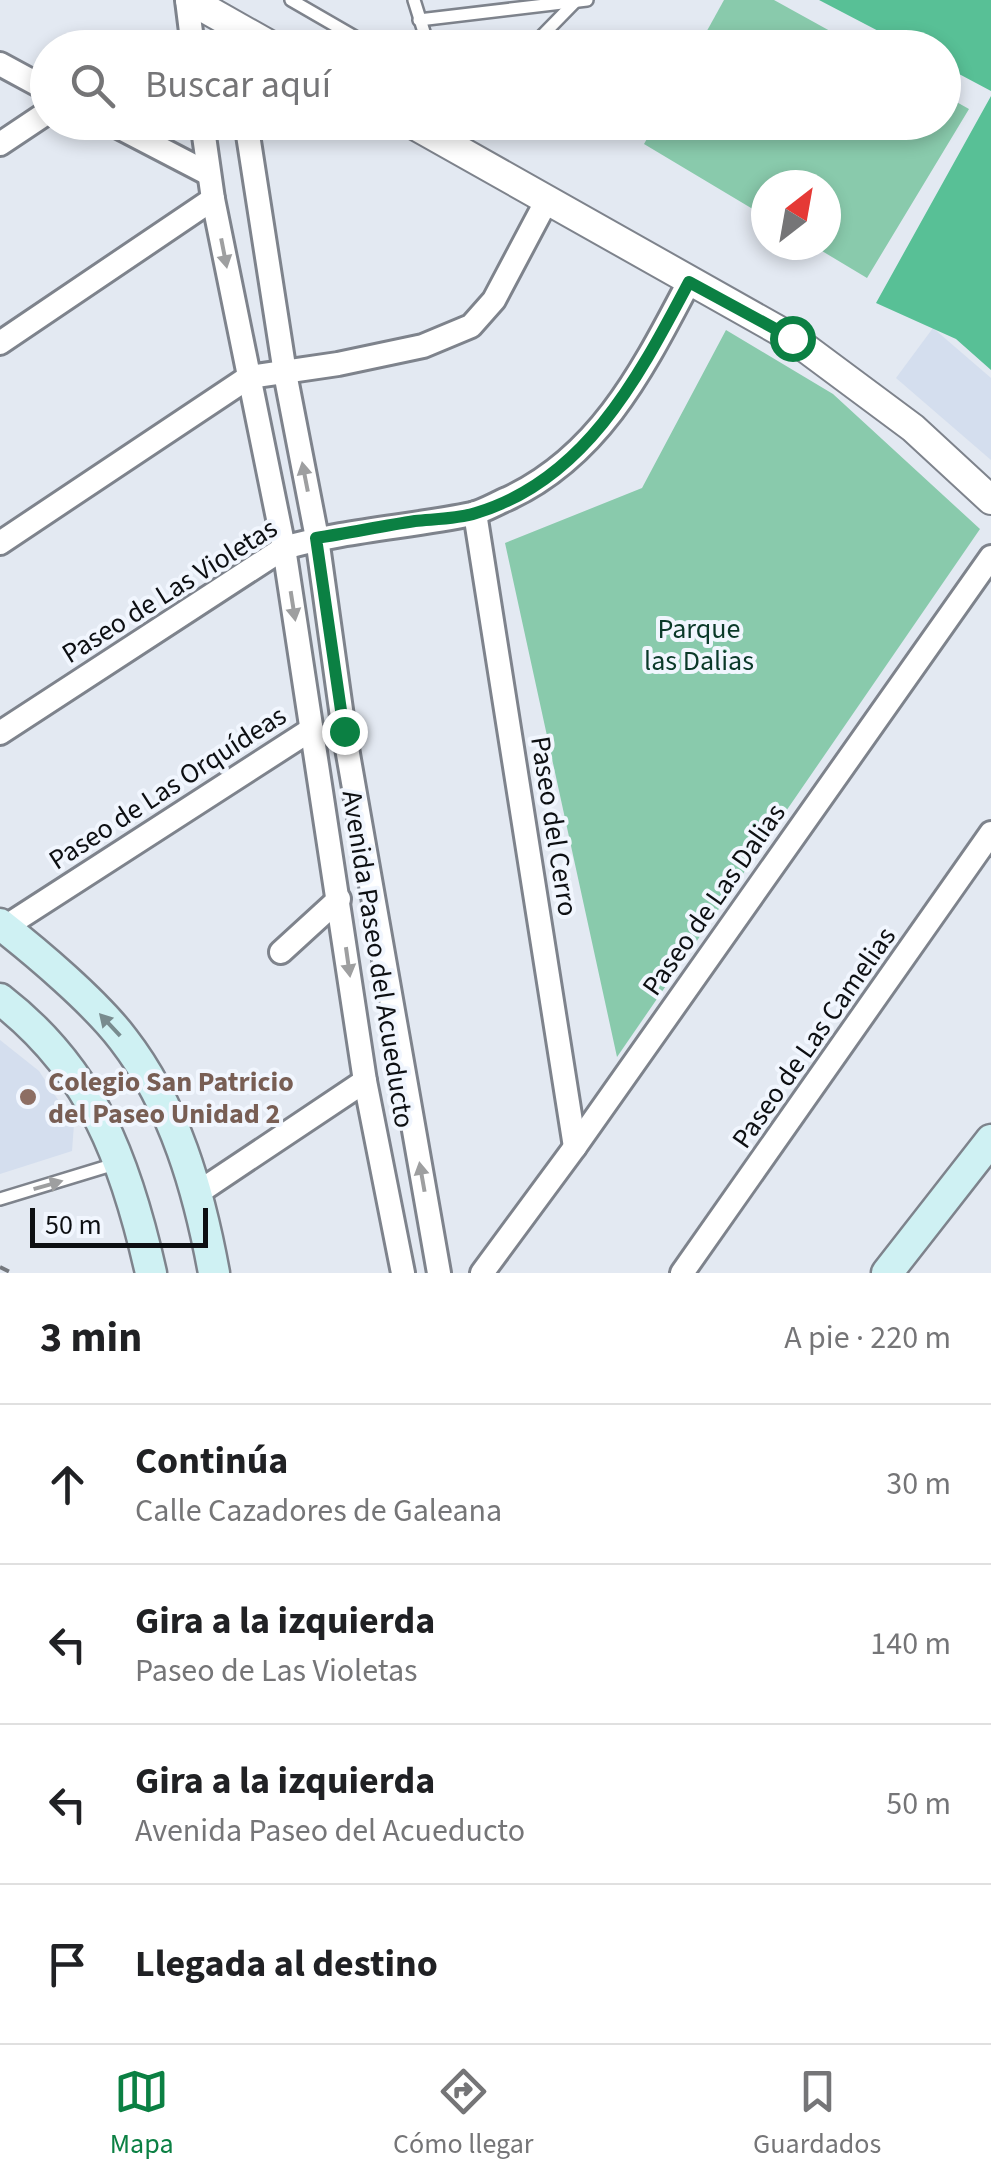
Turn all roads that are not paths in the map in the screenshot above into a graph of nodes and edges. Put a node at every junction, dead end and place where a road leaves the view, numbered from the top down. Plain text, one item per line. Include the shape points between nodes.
1 (189, 0) edge
2 (292, 0) edge
3 (414, 0) edge
4 (581, 1) edge
5 (419, 20) junction
6 (192, 30) edge
7 (226, 30) edge
8 (343, 30) edge
9 (423, 30) edge
10 (550, 30) edge
11 (0, 64) edge
12 (30, 80) edge
13 (30, 124) edge
14 (143, 140) edge
15 (204, 140) edge
16 (249, 140) edge
17 (441, 140) edge
18 (0, 144) edge
19 (208, 174) junction
20 (213, 198) junction
21 (547, 200) junction
22 (689, 282) junction
23 (0, 343) edge
24 (286, 373) junction
25 (249, 377) junction
26 (991, 500) edge
27 (476, 514) junction
28 (316, 538) junction
29 (0, 543) edge
30 (284, 548) junction
31 (991, 557) edge
32 (312, 729) junction
33 (0, 733) edge
34 (991, 834) edge
35 (339, 899) junction
36 (2, 926) edge
37 (281, 952) dead end
38 (0, 999) edge
39 (365, 1081) junction
40 (991, 1140) edge
41 (575, 1148) junction
42 (120, 1162) junction
43 (196, 1194) junction
44 (0, 1199) edge
45 (431, 1271) edge
46 (152, 1273) edge
47 (214, 1273) edge
48 (402, 1273) edge
49 (482, 1273) edge
50 (682, 1273) edge
51 (887, 1273) edge

1 - 6 street
1 - 7 street
2 - 8 lane
3 - 5 lane
4 - 5 lane
4 - 10 lane
5 - 9 lane
11 - 12 street
13 - 18 street
14 - 19 street
15 - 19 street, Avenida Paseo del Acueducto
16 - 24 street, Avenida Paseo del Acueducto
17 - 21 street
19 - 20 street, Avenida Paseo del Acueducto
20 - 23 street
20 -> 25 street, Avenida Paseo del Acueducto
21 - 22 street
21 - 24 street via 494,300 471,326 423,346
22 - 26 street via 843,374
22 - 27 street, Paseo de Las Violetas via 648,358 578,453 548,478
24 - 25 street
28 -> 24 street, Avenida Paseo del Acueducto
25 - 29 street
25 - 30 street, Avenida Paseo del Acueducto
27 - 28 street, Paseo de Las Violetas
27 - 41 street, Paseo del Cerro
28 - 30 street, Paseo de Las Violetas
45 -> 28 street, Avenida Paseo del Acueducto
30 -> 32 street, Avenida Paseo del Acueducto
30 - 33 street, Paseo de Las Violetas
31 - 41 street, Paseo de Las Dalias
32 - 35 street, Avenida Paseo del Acueducto
32 - 36 street, Paseo de Las Orquídeas
34 - 50 street, Paseo de Las Camelias
35 - 37 street
35 -> 39 street, Avenida Paseo del Acueducto
43 -> 36 main road via 168,1112 124,1039
38 - 42 main road via 55,1048 95,1106
39 - 43 street
39 - 48 street, Avenida Paseo del Acueducto
40 - 51 main road
41 - 49 street, Paseo de Las Dalias
44 -> 42 lane
42 - 46 main road
43 - 47 main road

